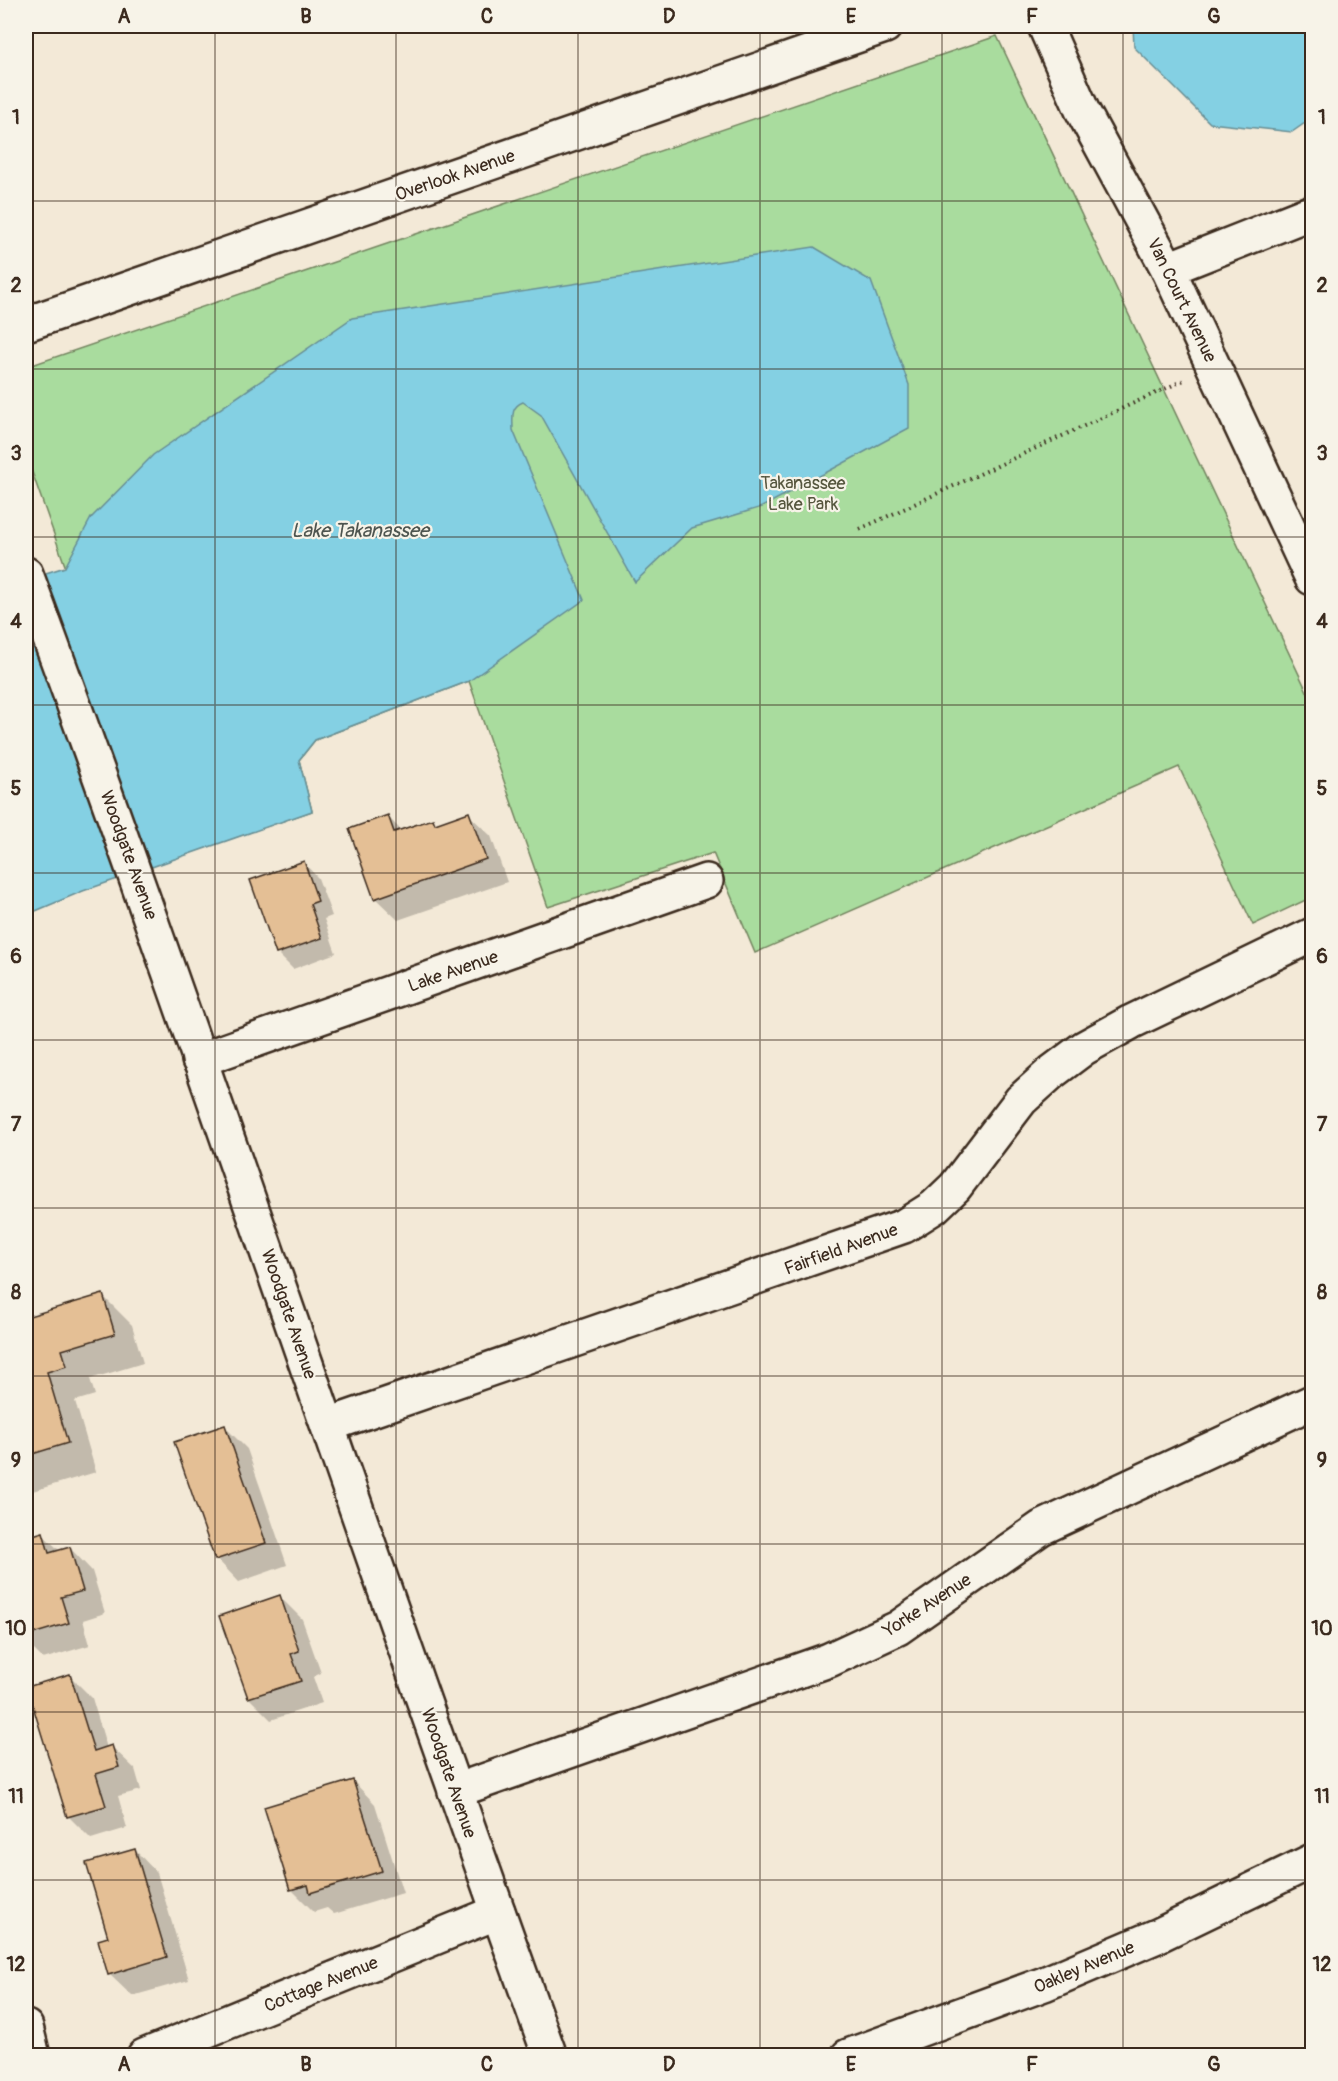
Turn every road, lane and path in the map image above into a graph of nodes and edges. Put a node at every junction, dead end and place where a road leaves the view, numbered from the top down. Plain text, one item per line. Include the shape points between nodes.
1 (885, 26) edge
2 (1046, 26) edge
3 (1312, 213) edge
4 (1168, 269) junction
5 (26, 324) edge
6 (1215, 366) junction
7 (860, 529) dead end
8 (26, 574) edge
9 (1312, 578) edge
10 (706, 881) dead end
11 (1312, 935) edge
12 (199, 1060) junction
13 (1312, 1402) edge
14 (328, 1425) junction
15 (455, 1791) junction
16 (1312, 1861) edge
17 (498, 1912) junction
18 (26, 2027) edge
19 (33, 2055) edge
20 (144, 2055) edge
21 (550, 2055) edge
22 (848, 2055) edge

1 - 5 street, Overlook Avenue
2 - 4 street, Van Court Avenue via 1082,110
3 - 4 street
4 - 6 street, Van Court Avenue
6 - 7 path
6 - 9 street, Van Court Avenue
8 - 12 street, Woodgate Avenue via 142,889
10 - 12 street, Lake Avenue
11 - 14 street, Fairfield Avenue via 1084,1048 1021,1100 955,1187 934,1207 904,1226
12 - 14 street, Woodgate Avenue
13 - 15 street, Yorke Avenue via 1041,1528 898,1628 829,1660
14 - 15 street, Woodgate Avenue
15 - 17 street, Woodgate Avenue
16 - 22 street, Oakley Avenue via 1157,1936 1044,1984
17 - 20 street, Cottage Avenue
17 - 21 street, Woodgate Avenue
18 - 19 street

